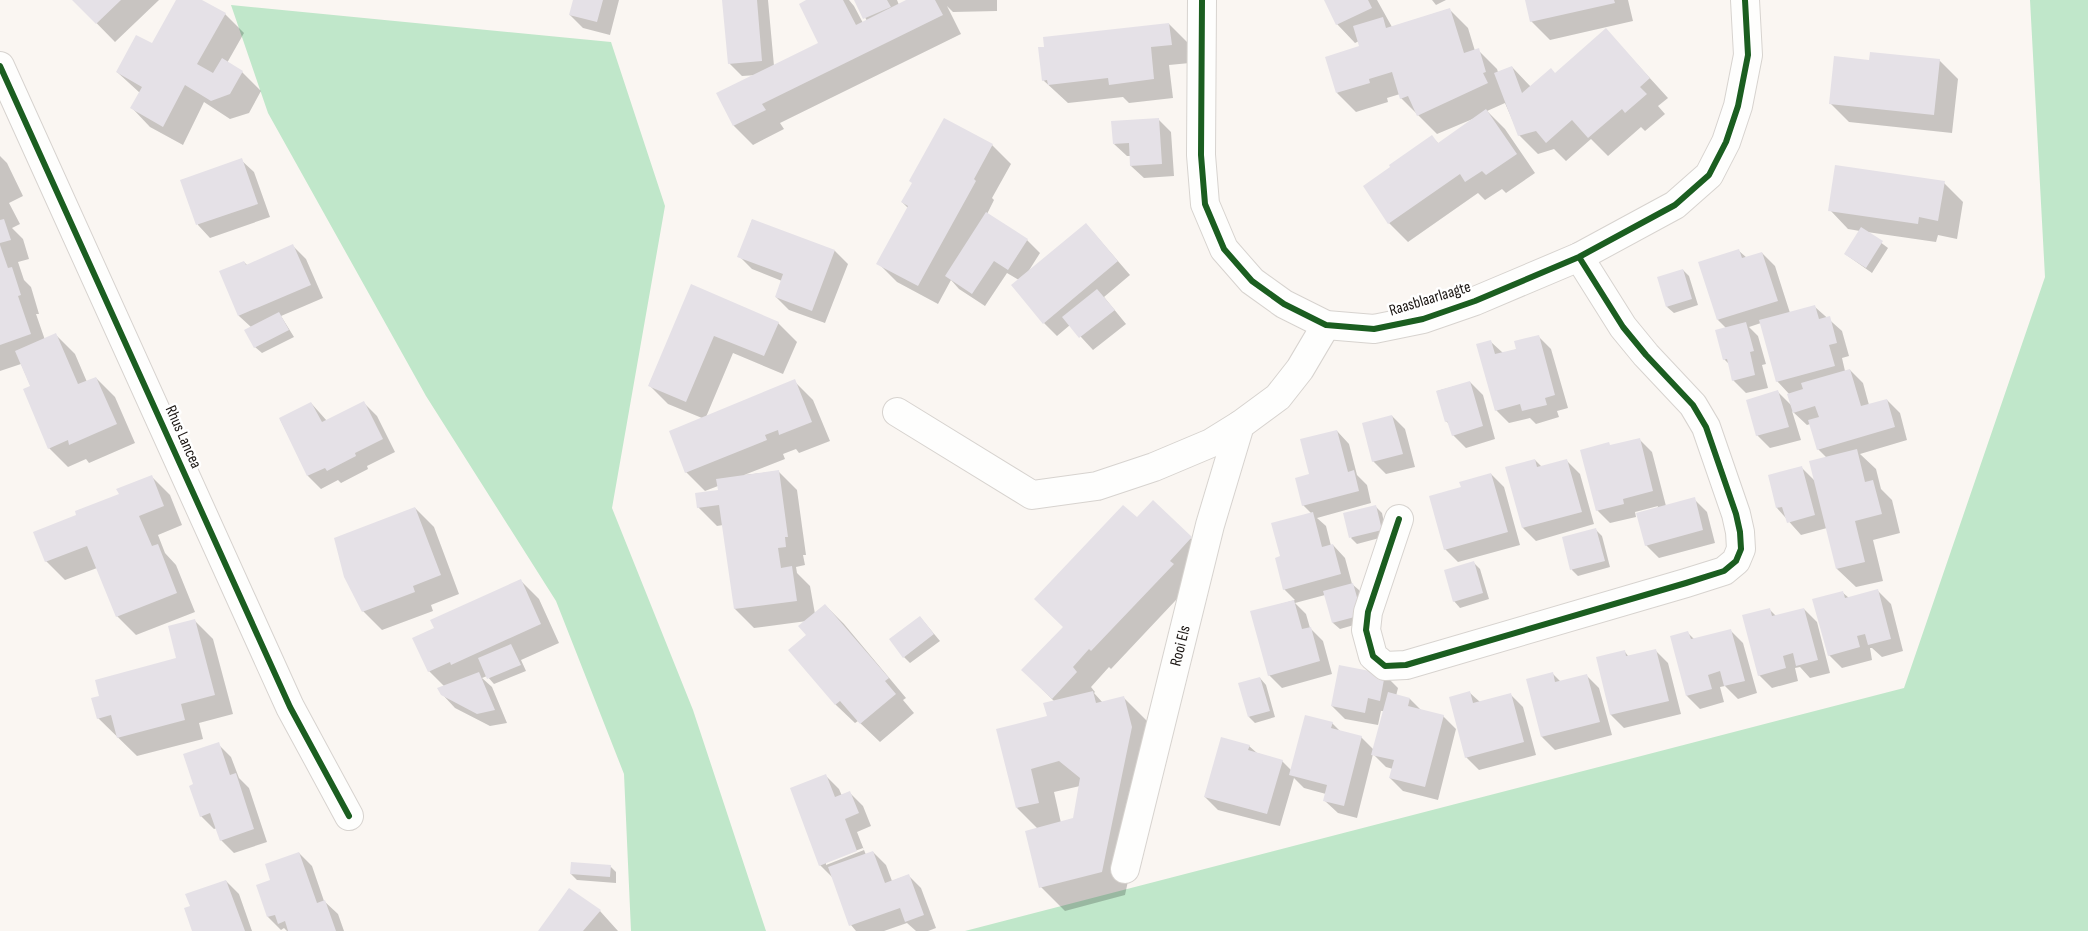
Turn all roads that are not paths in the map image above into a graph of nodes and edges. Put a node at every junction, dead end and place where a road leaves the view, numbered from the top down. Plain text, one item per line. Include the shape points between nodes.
1 (1202, 0) edge
2 (1745, 0) edge
3 (0, 66) edge
4 (1579, 257) junction
5 (1326, 325) junction
6 (898, 412) dead end
7 (1240, 425) junction
8 (1398, 519) dead end
9 (349, 816) dead end
10 (1125, 869) dead end

1 - 5 street, Raasblaarlaagte via 1201,155 1205,204 1224,249 1252,281 1284,304
2 - 4 street, Raasblaarlaagte via 1748,55 1738,106 1726,142 1709,175 1675,205
3 - 9 street, Rhus Lancea via 290,707
4 - 5 street, Raasblaarlaagte via 1423,319 1374,329
4 - 8 street via 1623,327 1693,405 1706,427 1740,532 1741,549 1736,561 1724,571 1686,583 1406,665 1385,666 1373,656 1366,630 1368,612
5 - 7 street via 1300,369 1278,397
6 - 7 street via 1032,495 1097,486 1154,467 1211,443
7 - 10 street, Rooi Els via 1210,525

